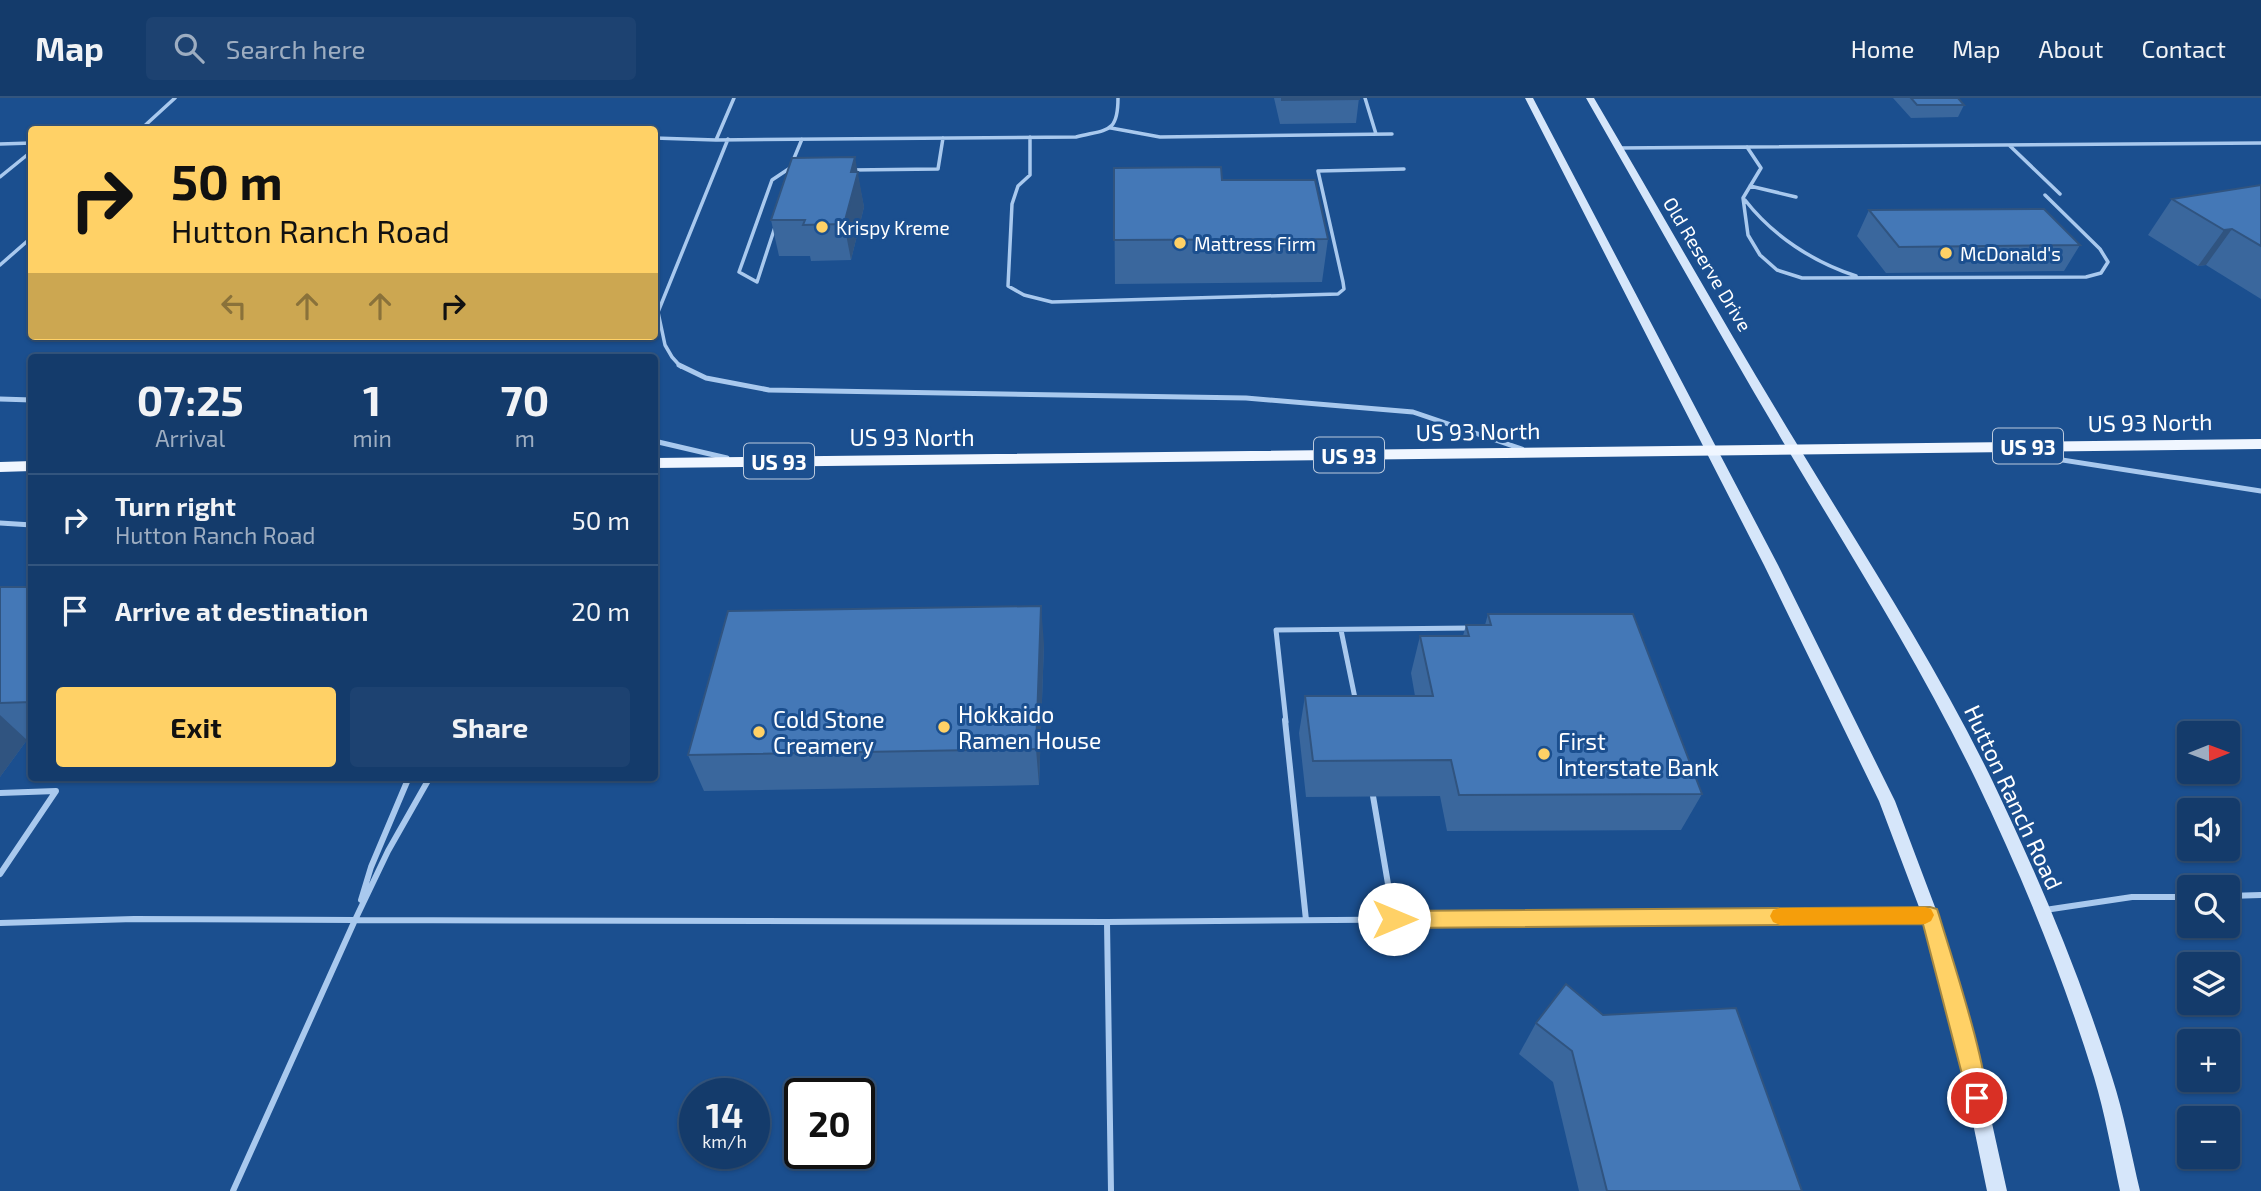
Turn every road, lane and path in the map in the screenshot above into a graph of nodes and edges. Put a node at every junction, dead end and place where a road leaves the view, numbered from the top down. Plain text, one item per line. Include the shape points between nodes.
1 (176, 98) edge
2 (734, 98) edge
3 (1118, 98) edge
4 (1365, 98) edge
5 (1529, 98) edge
6 (1590, 98) edge
7 (144, 126) edge
8 (1111, 128) junction
9 (1376, 134) junction
10 (1392, 134) dead end
11 (1030, 137) junction
12 (658, 138) edge
13 (943, 138) junction
14 (716, 139) junction
15 (728, 139) junction
16 (802, 139) junction
17 (28, 143) edge
18 (2261, 143) edge
19 (0, 144) edge
20 (2009, 145) junction
21 (1747, 147) junction
22 (1619, 148) junction
23 (28, 154) edge
24 (1404, 169) dead end
25 (842, 170) edge
26 (0, 177) edge
27 (1750, 186) junction
28 (1796, 197) dead end
29 (1743, 198) junction
30 (777, 221) edge
31 (28, 240) edge
32 (0, 265) edge
33 (1887, 279) junction
34 (0, 399) edge
35 (28, 400) edge
36 (658, 442) edge
37 (2261, 444) edge
38 (1974, 446) junction
39 (1709, 450) junction
40 (1794, 450) junction
41 (1534, 453) junction
42 (737, 461) junction
43 (658, 464) edge
44 (28, 466) edge
45 (0, 467) edge
46 (2261, 491) edge
47 (0, 523) edge
48 (28, 525) edge
49 (1480, 628) edge
50 (1341, 630) junction
51 (1357, 707) edge
52 (407, 781) edge
53 (428, 781) edge
54 (0, 793) edge
55 (1373, 796) edge
56 (0, 874) edge
57 (2261, 895) edge
58 (2240, 896) edge
59 (2177, 897) edge
60 (2042, 910) junction
61 (1930, 915) junction
62 (1394, 919) junction
63 (355, 920) junction
64 (1306, 920) junction
65 (1107, 922) junction
66 (0, 923) edge
67 (233, 1191) edge
68 (1111, 1191) edge
69 (1997, 1191) edge
70 (2130, 1191) edge

1 - 7 lane
2 - 14 lane
3 - 8 lane via 1118,118
4 - 9 lane
5 - 39 main road
6 - 22 main road, Old Reserve Drive
8 - 9 lane via 1160,137
8 - 11 lane via 1076,137
9 - 10 lane
11 - 13 lane
11 - 24 lane via 1030,175 1018,186 1012,204 1008,286 1052,302 1338,294 1345,289 1318,171
12 - 14 lane
13 - 16 lane
13 - 25 lane via 938,169
14 - 15 lane
15 - 16 lane
15 - 41 lane via 658,312 663,340 677,364 716,382 769,390 1246,398 1413,412
16 - 30 lane via 789,168 772,180 739,272 757,282
17 - 19 lane
18 - 20 lane
20 - 21 lane
20 - 33 lane via 2060,194 2045,195 2100,249 2108,262 2101,273 2086,277
21 - 22 lane
21 - 27 lane via 1761,168
22 - 40 main road, Old Reserve Drive
23 - 26 lane
27 - 28 lane
27 - 29 lane
29 - 33 lane via 1780,234 1831,267 1854,276
29 - 33 lane via 1748,234 1760,255 1777,270 1802,278
31 - 32 lane
34 - 35 lane
36 - 42 lane
37 - 38 main road, US 93 North / US 93
38 - 40 main road, US 93 North / US 93
38 - 46 lane
39 - 40 main road, US 93 North / US 93
39 - 41 main road, US 93 North / US 93
39 - 61 main road via 1839,699 1887,802
40 - 60 main road, Hutton Ranch Road via 1937,690 1984,780
41 - 42 main road, US 93 North / US 93
42 - 43 main road, US 93 North / US 93
44 - 45 main road
47 - 48 lane
49 - 50 lane
50 - 51 lane
50 - 64 lane via 1276,630
52 - 63 lane via 371,867
53 - 63 lane
54 - 56 lane via 56,791
55 - 62 lane
57 - 58 lane
59 - 60 lane via 2132,897
60 - 70 main road, Hutton Ranch Road via 2104,1080
61 - 62 lane
61 - 69 main road via 1967,1051
62 - 64 lane
63 - 65 lane
63 - 66 lane
63 - 67 lane
64 - 65 lane
65 - 68 lane

